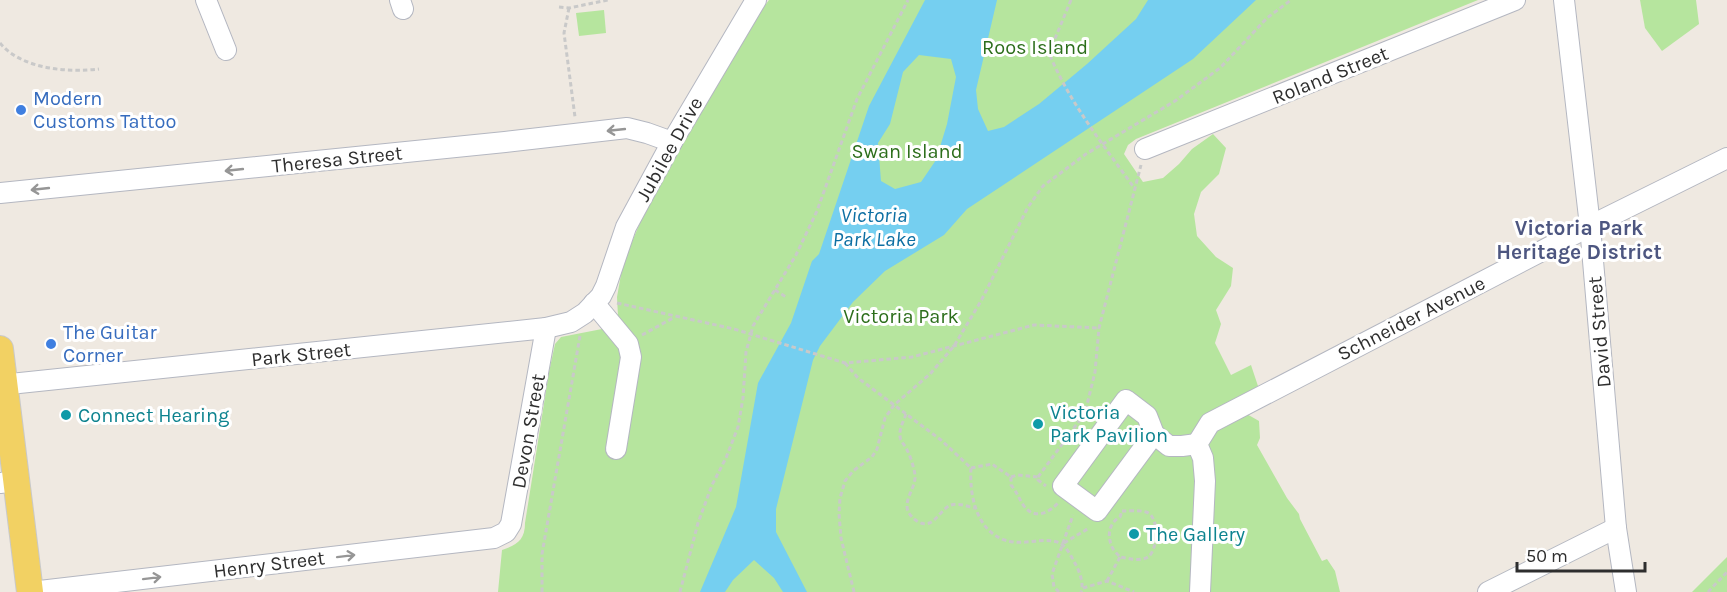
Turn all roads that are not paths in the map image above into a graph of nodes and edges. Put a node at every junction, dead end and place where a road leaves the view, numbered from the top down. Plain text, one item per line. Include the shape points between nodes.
1 (206, 0) edge
2 (756, 0) edge
3 (1515, 0) edge
4 (1564, 0) edge
5 (226, 50) dead end
6 (672, 142) junction
7 (1145, 149) road end
8 (1727, 158) edge
9 (0, 193) edge
10 (1590, 226) junction
11 (594, 303) junction
12 (546, 328) junction
13 (0, 349) edge
14 (2, 385) edge
15 (1154, 434) junction
16 (1197, 444) junction
17 (6, 449) edge
18 (616, 449) dead end
19 (8, 482) edge
20 (1617, 528) junction
21 (506, 532) joint
22 (31, 592) edge
23 (1200, 592) edge
24 (1488, 592) edge
25 (1626, 592) edge

1 - 5 street
2 - 6 street, Jubilee Drive
3 - 7 street, Roland Street
4 - 10 street, David Street
6 -> 9 street, Theresa Street via 627,128
6 - 11 street, Jubilee Drive via 626,227 606,286
8 - 10 street, Schneider Avenue
10 - 16 street, Schneider Avenue via 1225,414 1210,423
10 - 20 street, David Street
11 - 12 street, Park Street via 585,314
11 - 18 street via 627,344 631,357
12 - 14 street, Park Street
12 - 21 street, Devon Street via 511,524
13 - 14 main road
14 - 17 main road
15 - 15 street via 1097,511 1063,486 1126,400 1148,416
15 - 16 street via 1169,446
16 - 23 street via 1205,481
17 - 19 main road
19 - 22 main road
20 - 24 street
20 - 25 street, David Street
22 -> 21 street, Henry Street via 494,538

